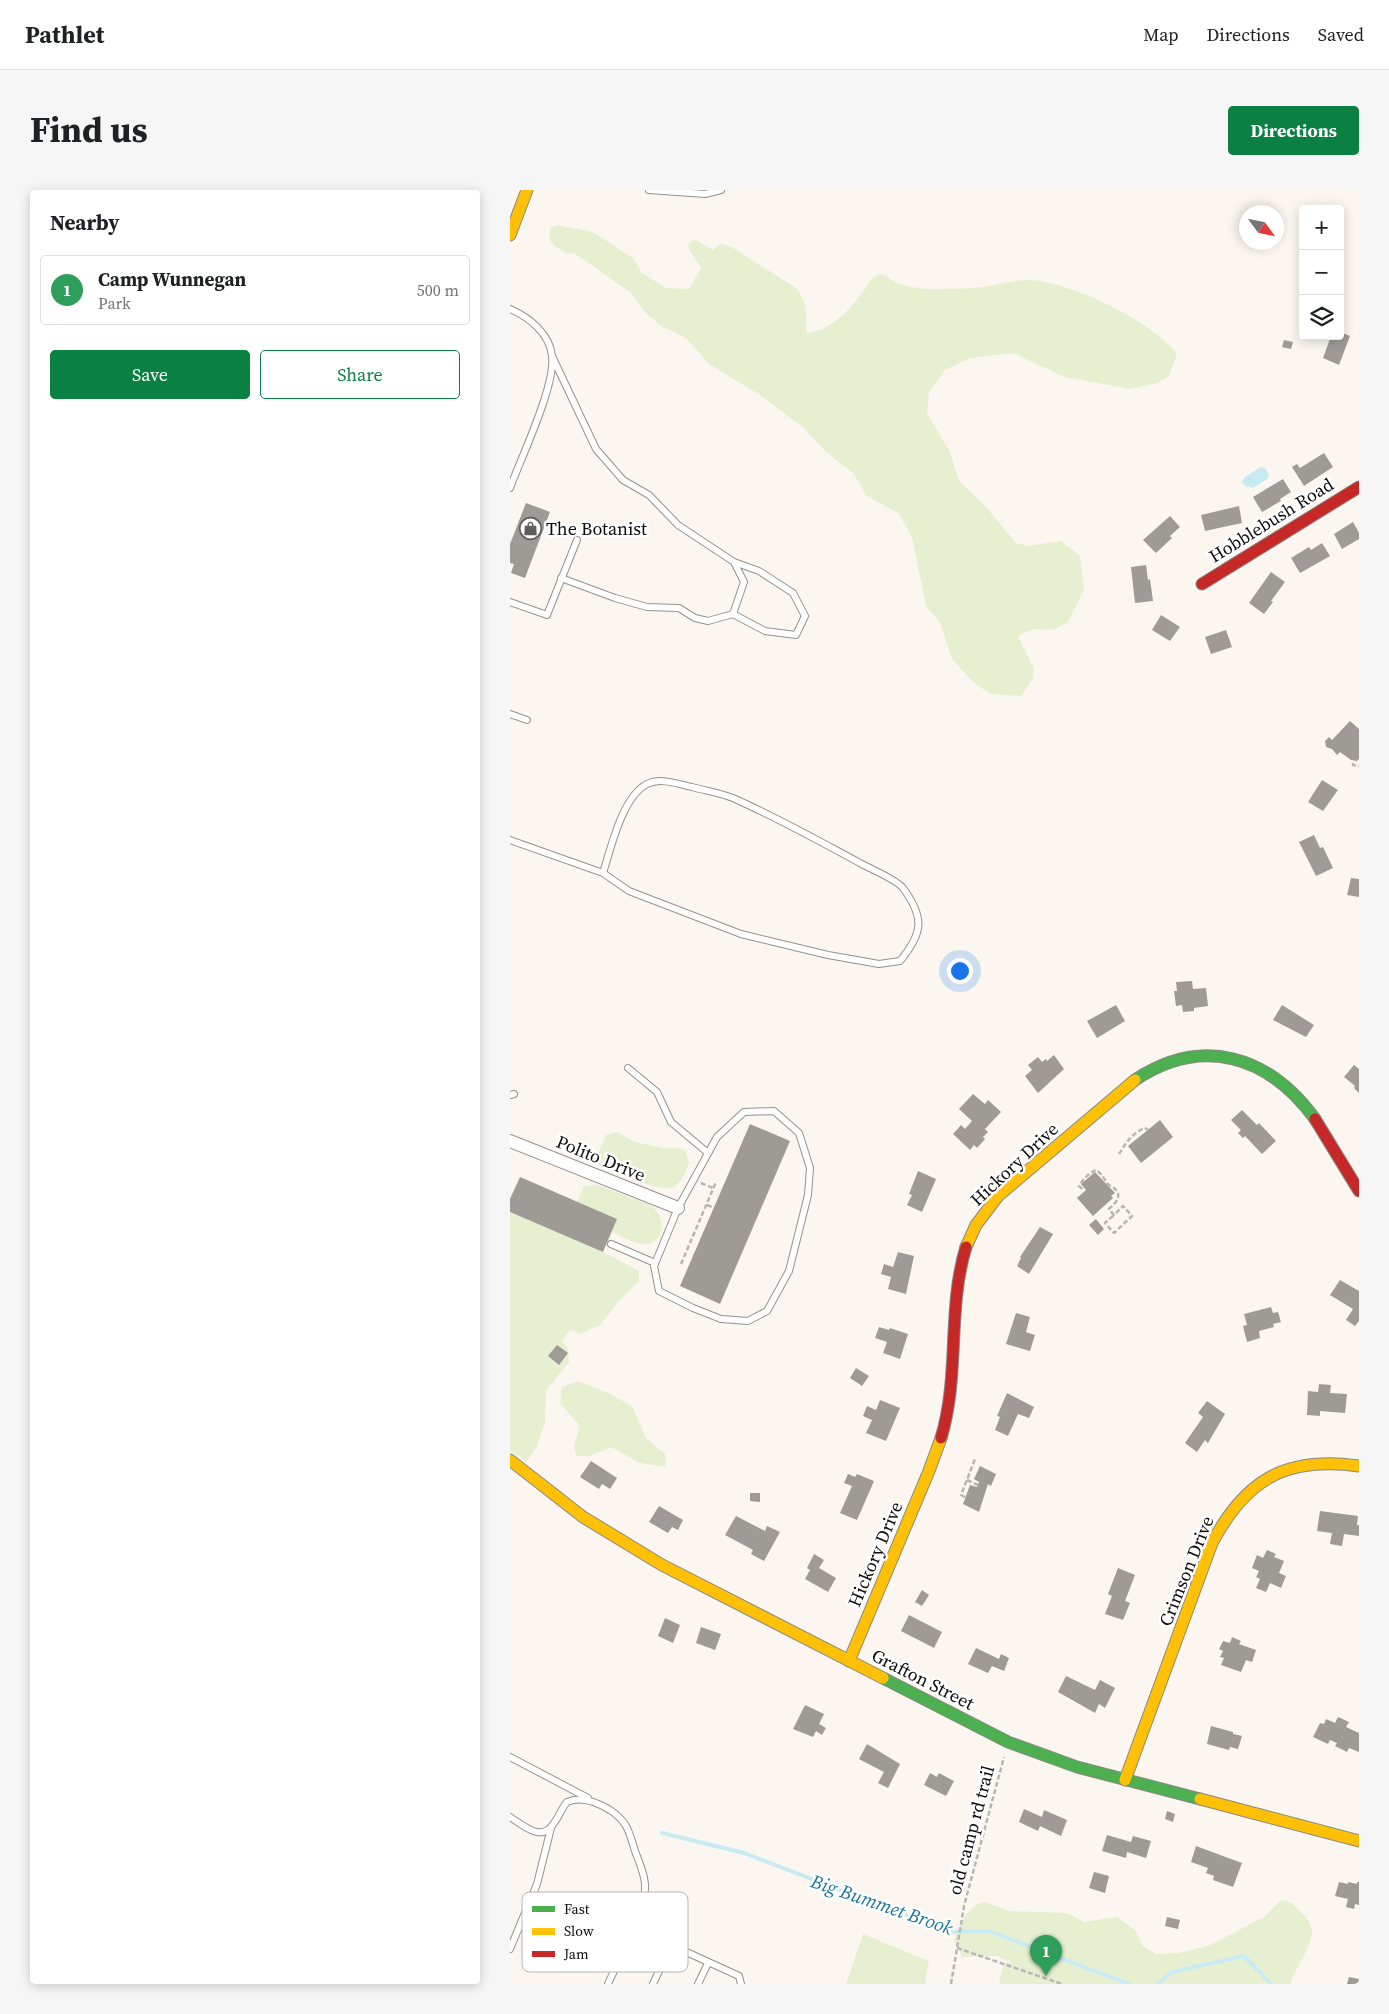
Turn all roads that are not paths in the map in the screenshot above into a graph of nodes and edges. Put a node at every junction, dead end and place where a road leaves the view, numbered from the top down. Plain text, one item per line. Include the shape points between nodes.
1 (527, 190) edge
2 (649, 190) edge
3 (721, 190) edge
4 (510, 235) edge
5 (510, 309) edge
6 (552, 356) junction
7 (1359, 487) edge
8 (510, 488) edge
9 (576, 540) dead end
10 (734, 562) junction
11 (561, 578) junction
12 (1202, 584) dead end
13 (510, 602) edge
14 (733, 614) junction
15 (510, 714) edge
16 (527, 720) dead end
17 (510, 840) edge
18 (603, 874) junction
19 (628, 1068) dead end
20 (510, 1141) edge
21 (708, 1153) junction
22 (1359, 1191) edge
23 (678, 1208) junction
24 (611, 1244) dead end
25 (655, 1263) junction
26 (510, 1460) edge
27 (1359, 1466) edge
28 (849, 1661) junction
29 (510, 1757) edge
30 (1125, 1780) junction
31 (604, 1807) junction
32 (510, 1817) edge
33 (551, 1828) junction
34 (1359, 1841) edge
35 (534, 1892) edge
36 (645, 1892) edge
37 (522, 1920) edge
38 (510, 1949) edge
39 (688, 1953) edge
40 (708, 1962) junction
41 (613, 1972) edge
42 (658, 1972) edge
43 (608, 1984) edge
44 (653, 1984) edge
45 (698, 1984) edge
46 (741, 1984) edge

1 - 4 street
2 - 3 lane via 705,194
5 - 6 lane via 538,327
6 - 8 lane via 550,384
6 - 10 lane via 596,449 623,480 649,495 678,525
7 - 12 street, Hobblebush Road
9 - 11 lane
10 - 14 lane via 744,582
10 - 14 lane via 759,571 793,593 805,616 796,635 764,631
11 - 13 lane via 547,615
11 - 14 lane via 647,607 679,608 695,618 708,621
15 - 16 lane
17 - 18 lane
18 - 18 lane via 629,891 741,934 828,955 879,964 900,961 919,931 915,909 901,886 734,798 676,783 658,780 646,785 631,799 616,830
19 - 21 lane via 656,1092 671,1122
20 - 23 street, Polito Drive
21 - 23 lane
21 - 25 lane via 717,1137 744,1112 774,1111 799,1133 810,1168 808,1195 790,1271 767,1311 748,1322 721,1319 659,1291
22 - 28 street, Hickory Drive via 1314,1116 1295,1093 1259,1067 1216,1056 1171,1062 1142,1076 1007,1189 987,1210 969,1238 958,1286 945,1423 931,1465
23 - 25 lane
24 - 25 lane
26 - 28 street, Grafton Street via 602,1530 684,1577
27 - 30 street, Crimson Drive via 1321,1462 1290,1468 1255,1486 1227,1514 1212,1543
28 - 30 street, Grafton Street via 1008,1742 1072,1766
29 - 31 lane
30 - 34 street, Grafton Street
31 - 33 lane via 589,1800 572,1800 564,1806
31 - 36 lane via 630,1831 644,1876
32 - 33 lane via 535,1832
33 - 35 lane
37 - 38 lane
39 - 40 lane
40 - 45 lane
40 - 46 lane via 740,1976
41 - 43 lane
42 - 44 lane

